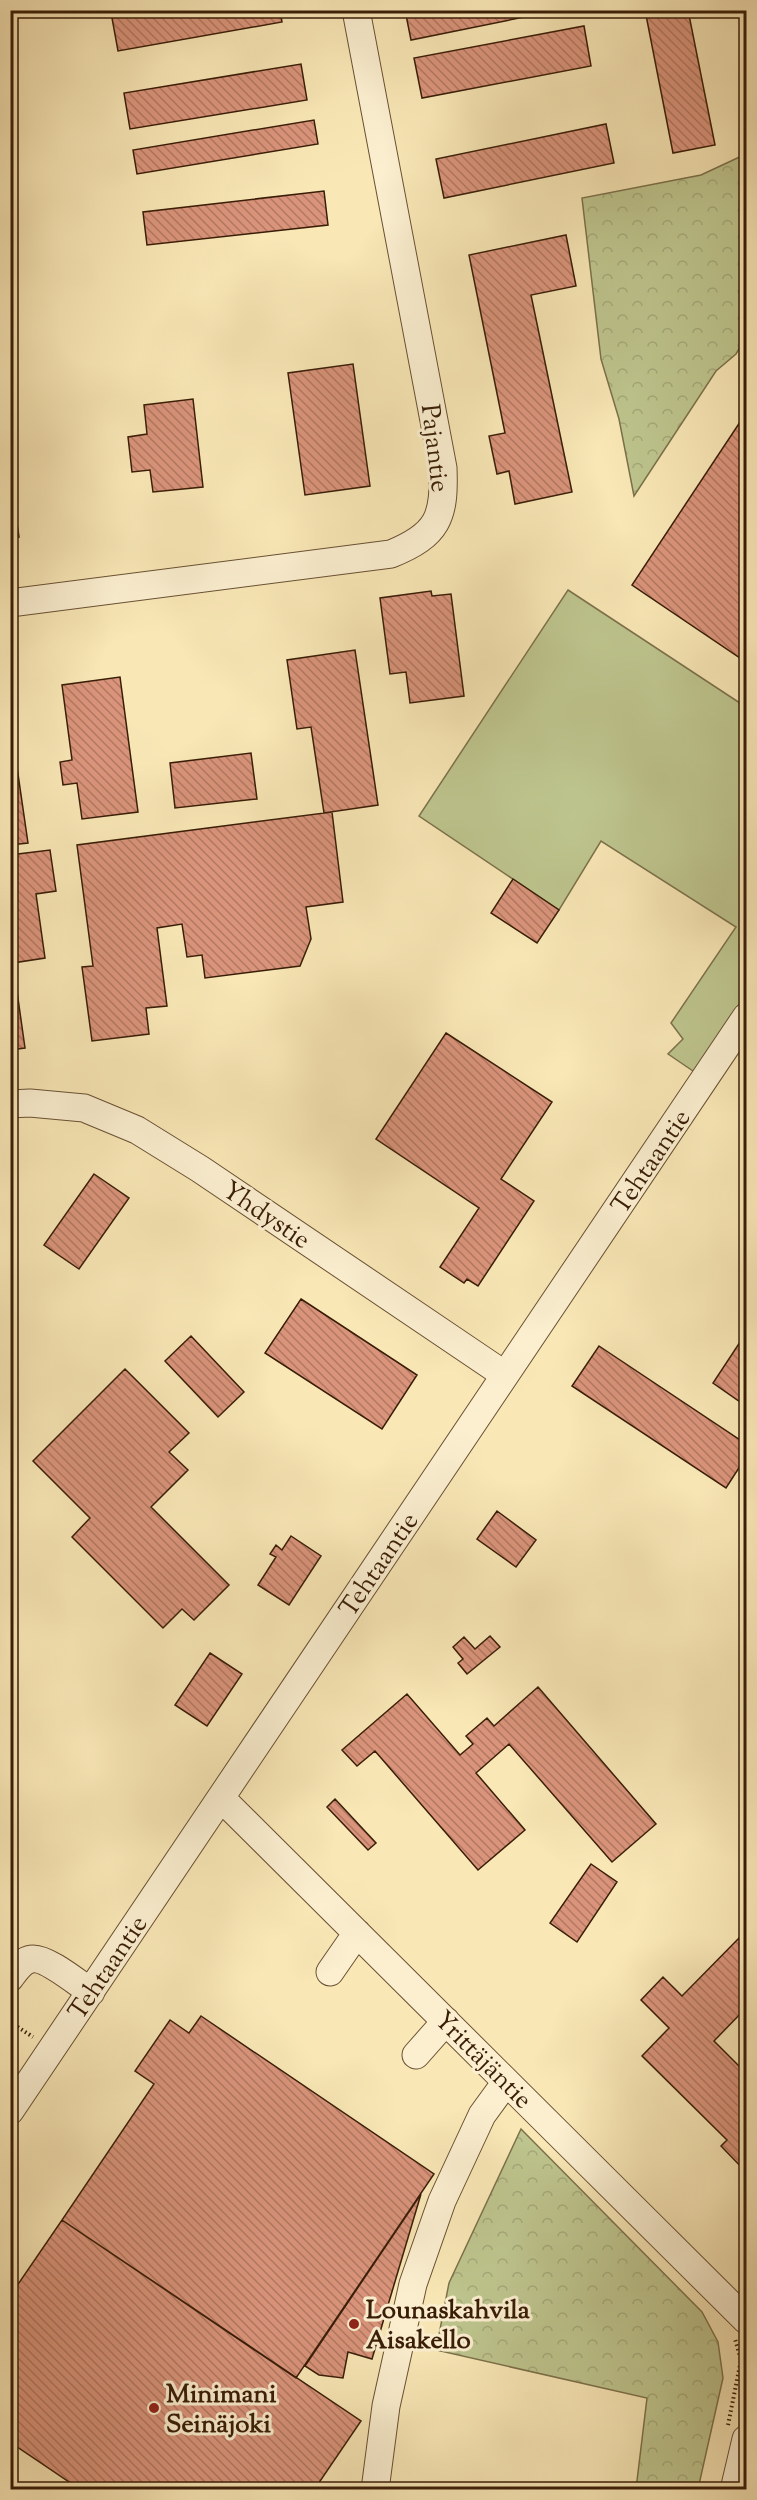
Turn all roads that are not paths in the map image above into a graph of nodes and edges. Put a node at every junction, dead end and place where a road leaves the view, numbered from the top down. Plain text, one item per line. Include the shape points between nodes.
1 (356, 10) edge
2 (10, 603) edge
3 (747, 1017) edge
4 (10, 1104) edge
5 (505, 1375) junction
6 (221, 1798) junction
7 (357, 1934) junction
8 (330, 1972) dead end
9 (10, 1978) edge
10 (92, 1992) junction
11 (446, 2021) junction
12 (416, 2055) dead end
13 (506, 2082) junction
14 (10, 2111) edge
15 (747, 2320) edge
16 (747, 2439) edge
17 (375, 2490) edge
18 (734, 2490) edge

1 - 2 street, Pajantie via 443,468 444,500 434,527 413,545 391,554
3 - 5 street, Tehtaantie
4 - 5 street, Yhdystie via 30,1102 84,1108 137,1130
5 - 6 street, Tehtaantie
6 - 7 street, Yrittäjäntie
6 - 10 street, Tehtaantie
7 - 8 street
7 - 11 street, Yrittäjäntie
9 - 10 street via 21,1964 32,1959 44,1961
10 - 14 street, Tehtaantie
11 - 12 street
11 - 13 street, Yrittäjäntie
13 - 15 street, Yrittäjäntie
13 - 17 street via 482,2115 442,2201 413,2284 386,2406
16 - 18 street

